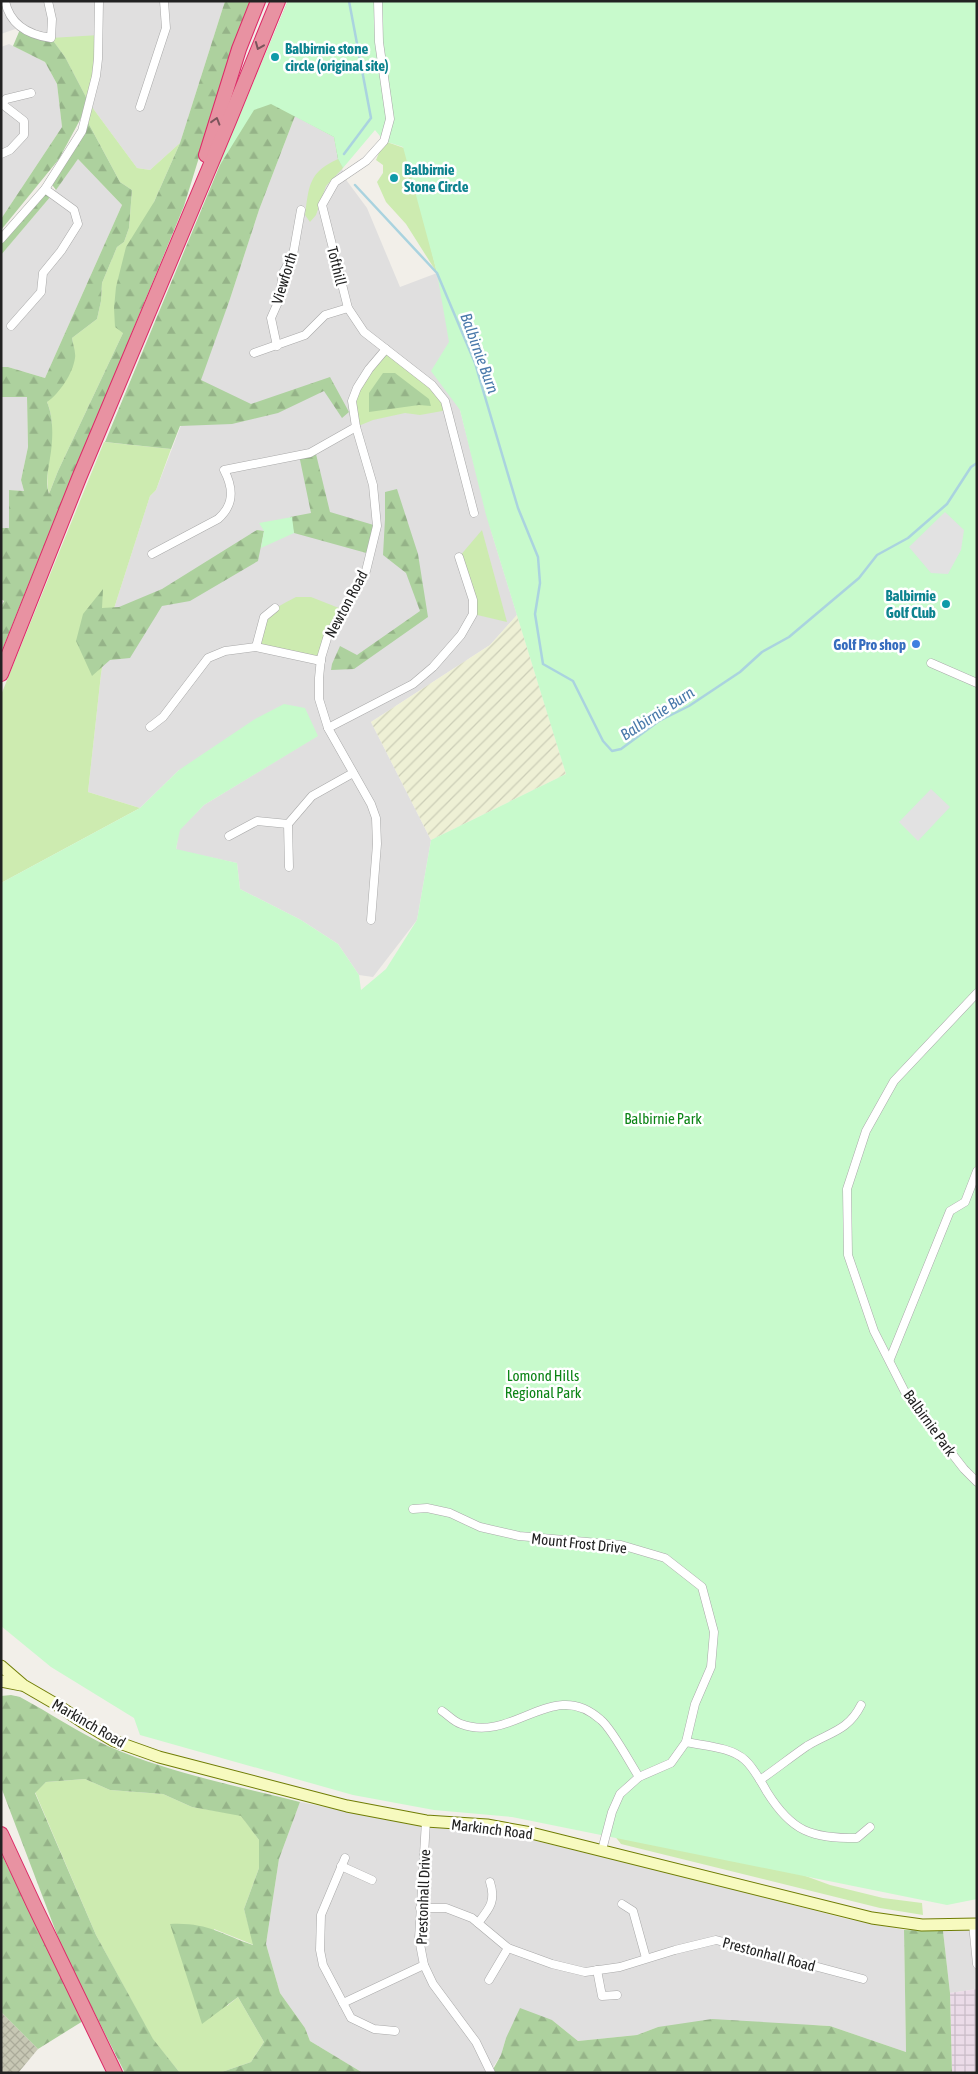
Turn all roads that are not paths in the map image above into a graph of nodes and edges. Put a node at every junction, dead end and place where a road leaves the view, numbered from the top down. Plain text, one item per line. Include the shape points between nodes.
1 (5, 1) edge
2 (48, 1) edge
3 (99, 1) edge
4 (164, 1) edge
5 (258, 1) edge
6 (278, 1) edge
7 (378, 1) edge
8 (31, 93) dead end
9 (2, 104) edge
10 (140, 107) dead end
11 (1, 154) edge
12 (45, 189) junction
13 (301, 210) dead end
14 (187, 218) junction
15 (1, 240) edge
16 (348, 308) junction
17 (11, 326) dead end
18 (277, 346) junction
19 (386, 349) junction
20 (254, 352) dead end
21 (356, 427) junction
22 (474, 513) dead end
23 (152, 554) dead end
24 (459, 557) dead end
25 (275, 608) dead end
26 (256, 647) junction
27 (321, 661) junction
28 (931, 663) dead end
29 (1, 674) edge
30 (977, 683) edge
31 (150, 727) dead end
32 (328, 728) junction
33 (353, 773) junction
34 (288, 824) junction
35 (229, 836) dead end
36 (289, 867) dead end
37 (371, 920) dead end
38 (977, 993) edge
39 (977, 1171) edge
40 (890, 1359) junction
41 (977, 1482) edge
42 (413, 1509) dead end
43 (1, 1666) edge
44 (1, 1681) edge
45 (23, 1685) junction
46 (862, 1705) dead end
47 (442, 1711) dead end
48 (686, 1742) junction
49 (638, 1777) junction
50 (760, 1780) junction
51 (426, 1821) junction
52 (870, 1826) dead end
53 (1, 1834) edge
54 (602, 1850) junction
55 (345, 1858) dead end
56 (341, 1866) junction
57 (372, 1880) dead end
58 (490, 1882) dead end
59 (622, 1904) dead end
60 (420, 1908) junction
61 (478, 1923) junction
62 (975, 1924) edge
63 (508, 1948) junction
64 (646, 1958) junction
65 (977, 1964) edge
66 (424, 1965) junction
67 (597, 1970) junction
68 (863, 1979) dead end
69 (489, 1980) dead end
70 (617, 1996) dead end
71 (343, 2003) junction
72 (395, 2031) dead end
73 (115, 2073) edge
74 (491, 2073) edge

1 - 2 street via 16,25 34,36 51,38 52,19
3 - 12 street via 96,76 82,131
4 - 10 street via 166,28
14 -> 5 highway via 239,50
6 -> 14 highway
7 - 16 street, Tofthill via 379,42 390,119 384,141 366,161 335,182 322,205
8 - 9 street via 6,99
9 - 11 street via 24,121 24,135 10,150
12 - 15 street
12 - 17 street via 74,210 78,224 43,273 41,292
13 - 18 street, Viewforth via 293,255 282,273 279,300 271,318
14 - 29 highway
16 - 18 street via 325,315 304,335
16 - 19 street, Tofthill via 364,332
18 - 20 street
19 - 21 street, Newton Road via 369,369 352,401
19 - 22 street, Tofthill via 432,385 445,401
21 - 23 street via 310,453 224,470 232,501 225,513
21 - 27 street, Newton Road via 373,485 377,526 366,572 328,635
24 - 32 street via 473,600 473,614 461,636 413,684
25 - 26 street via 264,618
26 - 27 street
26 - 31 street via 225,651 208,658 164,717
27 - 32 street, Newton Road via 320,699
28 - 30 street
32 - 33 street, Newton Road
33 - 34 street via 312,796
33 - 37 street, Newton Road via 376,818
34 - 35 street via 257,821
34 - 36 street
38 - 40 street, Balbirnie Park via 894,1081 866,1131 847,1190 848,1255 874,1331
39 - 40 street via 965,1202 950,1211
40 - 41 street, Balbirnie Park via 907,1396 964,1470
42 - 48 street, Mount Frost Drive via 428,1508 450,1513 480,1527 519,1536 621,1546 665,1558 702,1588 714,1632 711,1667 695,1704
43 - 45 main road, Markinch Road
44 - 45 main road, Markinch Road
45 - 51 main road, Markinch Road via 114,1741 159,1757 347,1806
46 - 50 street via 855,1718 809,1745
47 - 49 street via 460,1724 487,1729 510,1724 543,1708 565,1704 585,1709 602,1720
48 - 49 street, Mount Frost Drive via 671,1763
48 - 50 street via 728,1751 745,1760
49 - 54 street, Mount Frost Drive via 620,1794
50 - 52 street via 778,1810 810,1834 857,1838
51 - 54 main road, Markinch Road via 512,1828
51 - 60 street, Prestonhall Drive
53 - 73 highway
54 - 62 main road, Markinch Road via 872,1918 922,1925
55 - 56 street
56 - 57 street
56 - 71 street via 322,1915 320,1950 323,1965
58 - 61 street via 494,1894 489,1909
59 - 64 street via 633,1911
60 - 61 street, Prestonhall Road via 446,1908
60 - 66 street, Prestonhall Drive via 419,1939
61 - 63 street, Prestonhall Road
62 - 65 street
63 - 67 street, Prestonhall Road via 552,1964 585,1972
63 - 69 street
64 - 67 street, Prestonhall Road via 620,1967
64 - 68 street, Prestonhall Road via 716,1940
66 - 71 street
66 - 74 street, Prestonhall Drive via 476,2042
67 - 70 street via 602,1996
71 - 72 street via 351,2018 374,2029

